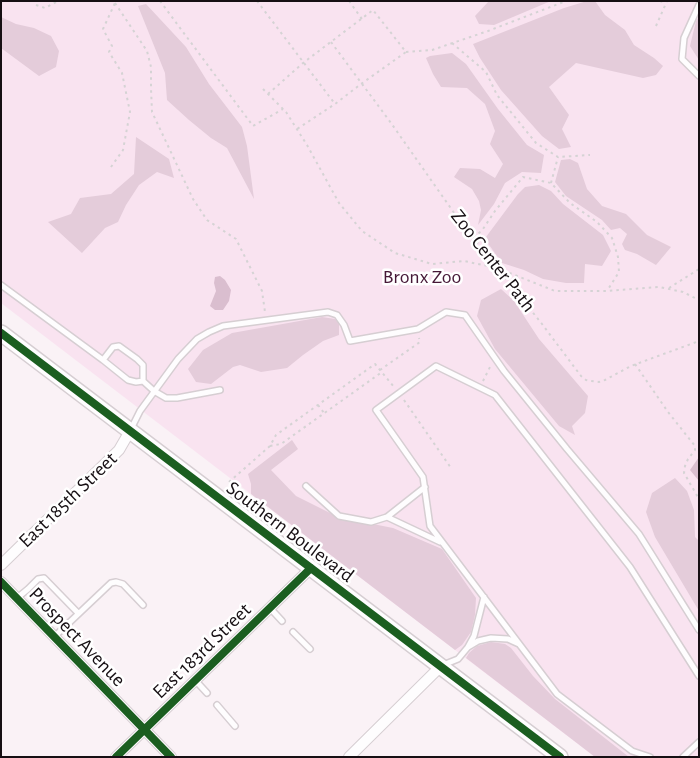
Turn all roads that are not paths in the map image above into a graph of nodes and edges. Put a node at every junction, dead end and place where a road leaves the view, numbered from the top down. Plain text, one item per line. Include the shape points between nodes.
1 (699, 5) edge
2 (699, 76) edge
3 (1, 285) edge
4 (1, 333) edge
5 (103, 360) junction
6 (143, 381) junction
7 (220, 390) dead end
8 (154, 391) junction
9 (130, 431) junction
10 (306, 486) dead end
11 (425, 488) junction
12 (386, 517) junction
13 (443, 543) junction
14 (1, 565) edge
15 (311, 568) junction
16 (1, 582) edge
17 (484, 597) junction
18 (17, 598) junction
19 (143, 605) dead end
20 (270, 608) junction
21 (78, 613) junction
22 (282, 621) dead end
23 (699, 630) edge
24 (293, 632) dead end
25 (54, 636) junction
26 (520, 644) junction
27 (468, 647) junction
28 (310, 649) dead end
29 (441, 666) junction
30 (699, 676) edge
31 (195, 680) junction
32 (207, 693) dead end
33 (217, 705) dead end
34 (236, 726) dead end
35 (144, 729) junction
36 (699, 742) edge
37 (685, 756) edge
38 (116, 757) edge
39 (171, 757) edge
40 (348, 757) edge
41 (560, 757) edge
42 (650, 757) edge

1 - 2 lane via 684,38 682,59
3 - 5 lane
4 - 9 main road, Southern Boulevard
5 - 6 lane via 128,380
5 - 6 lane via 113,347 119,346 143,365
6 - 8 lane
7 - 8 lane via 172,398
8 - 9 lane
8 - 23 lane via 197,339 223,326 328,312 337,315 350,340 418,329 446,312 465,315 504,372 639,534
9 - 14 street, East 185th Street via 119,450
9 - 15 main road, Southern Boulevard
10 - 12 lane via 339,516 371,522
11 - 12 lane
11 - 13 lane via 430,526
11 - 30 lane via 423,477 376,410 436,366 495,395 617,549
12 - 13 lane
13 - 17 lane
15 - 20 street, East 183rd Street
15 - 29 main road, Southern Boulevard
16 - 18 street, Prospect Avenue
17 - 26 lane
17 - 27 lane
18 - 21 lane via 38,579 44,578
18 - 25 street, Prospect Avenue
19 - 21 lane via 123,584 116,582
20 - 22 lane
20 - 31 street, East 183rd Street
21 - 25 lane
24 - 28 lane
25 - 35 street, Prospect Avenue
26 - 27 lane via 491,638
26 - 42 lane via 557,694 632,751
27 - 29 lane via 458,659
29 - 40 street
29 - 41 main road, Southern Boulevard
31 - 32 lane
31 - 35 street, East 183rd Street
33 - 34 lane
35 - 38 street, East 183rd Street
35 - 39 street, Prospect Avenue
36 - 37 lane

